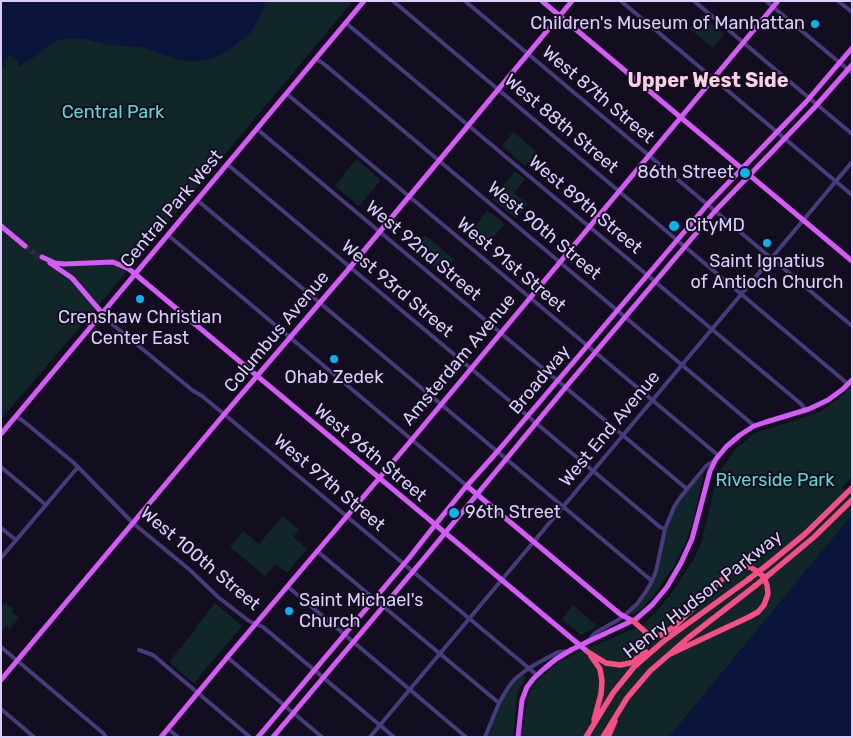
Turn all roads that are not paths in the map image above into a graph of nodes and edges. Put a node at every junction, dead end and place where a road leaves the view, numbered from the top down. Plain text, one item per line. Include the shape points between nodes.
1 (364, 1) edge
2 (393, 1) edge
3 (465, 1) edge
4 (542, 1) edge
5 (572, 1) edge
6 (621, 1) edge
7 (694, 1) edge
8 (766, 1) edge
9 (778, 1) edge
10 (838, 1) edge
11 (773, 7) junction
12 (852, 12) edge
13 (559, 16) junction
14 (346, 23) junction
15 (744, 43) junction
16 (852, 48) edge
17 (528, 54) junction
18 (316, 59) junction
19 (839, 62) junction
20 (850, 69) edge
21 (713, 79) junction
22 (498, 89) junction
23 (286, 94) junction
24 (810, 98) junction
25 (817, 105) junction
26 (681, 118) junction
27 (468, 125) junction
28 (257, 129) junction
29 (777, 132) junction
30 (852, 134) edge
31 (784, 139) junction
32 (649, 156) junction
33 (439, 161) junction
34 (852, 162) edge
35 (227, 164) junction
36 (742, 169) junction
37 (749, 175) junction
38 (836, 182) junction
39 (619, 191) junction
40 (852, 195) edge
41 (408, 197) junction
42 (198, 200) junction
43 (707, 205) junction
44 (715, 211) junction
45 (803, 220) junction
46 (1, 226) edge
47 (589, 226) junction
48 (379, 232) junction
49 (168, 235) junction
50 (677, 240) junction
51 (25, 246) tunnel mouth
52 (684, 246) junction
53 (771, 258) junction
54 (852, 261) edge
55 (560, 262) junction
56 (350, 267) junction
57 (136, 274) junction
58 (648, 275) junction
59 (655, 281) junction
60 (741, 294) junction
61 (529, 298) junction
62 (320, 303) junction
63 (618, 310) junction
64 (102, 313) junction
65 (625, 317) junction
66 (852, 326) edge
67 (711, 329) junction
68 (500, 333) junction
69 (290, 338) junction
70 (587, 346) junction
71 (595, 353) junction
72 (682, 364) junction
73 (471, 368) junction
74 (258, 376) junction
75 (557, 381) junction
76 (850, 382) edge
77 (565, 388) junction
78 (652, 401) junction
79 (441, 404) junction
80 (804, 411) junction
81 (225, 414) junction
82 (16, 416) junction
83 (527, 416) junction
84 (536, 423) junction
85 (754, 426) junction
86 (1, 434) edge
87 (623, 436) junction
88 (412, 439) junction
89 (498, 452) junction
90 (717, 457) junction
91 (506, 459) junction
92 (1, 467) edge
93 (78, 467) junction
94 (593, 471) junction
95 (379, 478) junction
96 (467, 486) junction
97 (852, 488) edge
98 (687, 489) junction
99 (477, 495) junction
100 (852, 500) edge
101 (46, 505) junction
102 (563, 506) junction
103 (347, 516) junction
104 (134, 523) junction
105 (435, 525) junction
106 (1, 528) edge
107 (665, 530) junction
108 (445, 533) junction
109 (16, 540) junction
110 (533, 542) junction
111 (317, 551) junction
112 (1, 558) edge
113 (404, 564) junction
114 (413, 571) junction
115 (501, 580) junction
116 (652, 581) junction
117 (287, 586) junction
118 (374, 599) junction
119 (383, 606) junction
120 (623, 616) junction
121 (469, 618) junction
122 (633, 621) junction
123 (256, 623) junction
124 (344, 635) junction
125 (665, 640) junction
126 (353, 642) junction
127 (587, 642) junction
128 (1, 647) edge
129 (139, 650) dead end
130 (571, 650) junction
131 (588, 652) junction
132 (440, 654) junction
133 (670, 654) junction
134 (227, 657) junction
135 (18, 661) junction
136 (529, 668) junction
137 (314, 670) junction
138 (536, 675) junction
139 (323, 677) junction
140 (1, 680) edge
141 (410, 689) junction
142 (197, 692) junction
143 (498, 704) junction
144 (284, 705) junction
145 (1, 709) edge
146 (293, 712) junction
147 (618, 712) junction
148 (380, 725) junction
149 (592, 726) junction
150 (168, 729) junction
151 (34, 737) edge
152 (106, 737) edge
153 (162, 737) edge
154 (178, 737) edge
155 (250, 737) edge
156 (258, 737) edge
157 (273, 737) edge
158 (322, 737) edge
159 (370, 737) edge
160 (394, 737) edge
161 (466, 737) edge
162 (485, 737) edge
163 (518, 737) edge
164 (586, 737) edge
165 (603, 737) edge
166 (608, 737) edge

1 - 14 main road, Central Park West
2 - 22 street, West 88th Street
3 - 17 street, West 87th Street
4 - 13 main road
5 - 13 main road, Columbus Avenue
6 - 21 street
7 - 15 street
8 - 11 street
9 - 11 main road, Amsterdam Avenue
10 - 12 street
11 - 15 main road, Amsterdam Avenue
11 - 19 street
13 - 17 main road, Columbus Avenue
13 - 26 main road
14 - 18 main road, Central Park West
14 - 27 street, West 89th Street
15 - 21 main road, Amsterdam Avenue
15 - 24 street
16 - 19 main road, Broadway
17 - 22 main road, Columbus Avenue
17 - 32 street, West 87th Street
18 - 23 main road, Central Park West
18 - 33 street, West 90th Street
19 - 20 street
19 - 24 main road, Broadway
20 - 25 main road, Broadway
21 - 26 main road, Amsterdam Avenue
21 - 29 street
22 - 27 main road, Columbus Avenue
22 - 39 street, West 88th Street
23 - 28 main road, Central Park West
23 - 41 street, West 91st Street
24 - 25 street
24 - 29 main road, Broadway
25 - 30 street
25 - 31 main road, Broadway
26 - 32 main road, Amsterdam Avenue
26 - 36 main road
27 - 33 main road, Columbus Avenue
27 - 47 street, West 89th Street
28 - 35 main road, Central Park West
28 - 48 street, West 92nd Street
29 - 31 street
29 - 36 main road, Broadway
31 - 37 main road, Broadway
31 - 38 street
32 - 39 main road, Amsterdam Avenue
32 - 43 street, West 87th Street
33 - 41 main road, Columbus Avenue
33 - 55 street, West 90th Street
34 - 38 street, West End Avenue
35 - 42 main road, Central Park West
35 - 56 street, West 93rd Street
36 - 37 main road
36 - 43 main road, Broadway
37 - 44 main road, Broadway
37 - 45 main road
38 - 40 street
38 - 45 street, West End Avenue
39 - 47 main road, Amsterdam Avenue
39 - 50 street, West 88th Street
41 - 48 main road, Columbus Avenue
41 - 61 street, West 91st Street
42 - 49 main road, Central Park West
42 - 62 street
43 - 44 street, West 87th Street
43 - 50 main road, Broadway
44 - 52 main road, Broadway
44 - 53 street, West 87th Street
45 - 53 street, West End Avenue
45 - 54 main road
46 - 51 main road
47 - 55 main road, Amsterdam Avenue
47 - 58 street, West 89th Street
48 - 56 main road, Columbus Avenue
48 - 68 street, West 92nd Street
49 - 57 main road, Central Park West
49 - 69 street
50 - 52 street, West 88th Street
50 - 58 main road, Broadway
52 - 59 main road, Broadway
52 - 60 street, West 88th Street
53 - 60 street, West End Avenue
53 - 66 street, West 87th Street
55 - 61 main road, Amsterdam Avenue
55 - 63 street, West 90th Street
56 - 62 main road, Columbus Avenue
56 - 73 street, West 93rd Street
57 - 64 main road, Central Park West
57 - 64 main road, West 96th Street via 113,262 61,264 40,257 72,278
57 - 74 main road, West 96th Street
58 - 59 street, West 89th Street
58 - 63 main road, Broadway
59 - 65 main road, Broadway
59 - 67 street, West 89th Street
60 - 67 street, West End Avenue
60 - 76 street, West 88th Street
61 - 68 main road, Amsterdam Avenue
61 - 70 street, West 91st Street
62 - 69 main road, Columbus Avenue
62 - 79 street
63 - 65 street, West 90th Street
63 - 70 main road, Broadway
64 - 81 street, West 97th Street
64 - 82 main road, Central Park West
65 - 71 main road, Broadway
65 - 72 street, West 90th Street
67 - 72 street, West End Avenue
67 - 80 street, West 89th Street via 800,403
68 - 73 main road, Amsterdam Avenue
68 - 75 street, West 92nd Street
69 - 74 main road, Columbus Avenue
69 - 88 street
70 - 71 street, West 91st Street
70 - 75 main road, Broadway
71 - 77 main road, Broadway
71 - 78 street, West 91st Street
72 - 78 street, West End Avenue
72 - 85 street, West 90th Street
73 - 79 main road, Amsterdam Avenue
73 - 83 street, West 93rd Street
74 - 81 main road, Columbus Avenue
74 - 95 main road, West 96th Street
75 - 77 street, West 92nd Street
75 - 83 main road, Broadway
76 - 80 main road via 828,400
77 - 84 main road, Broadway
77 - 87 street, West 92nd Street
78 - 87 street, West End Avenue
78 - 90 street, West 91st Street
79 - 88 main road, Amsterdam Avenue
79 - 89 street
80 - 85 main road
81 - 103 street, West 97th Street
81 - 104 main road, Columbus Avenue
82 - 86 main road, Central Park West
82 - 93 street, West 100th Street
83 - 84 street, West 93rd Street
83 - 89 main road, Broadway
84 - 91 main road, Broadway
84 - 94 street, West 93rd Street
85 - 90 main road
87 - 94 street, West End Avenue
87 - 98 street, West 92nd Street
88 - 95 main road, Amsterdam Avenue
88 - 96 street
89 - 91 street
89 - 96 main road, Broadway
90 - 98 street
90 - 122 main road via 707,479 694,533 681,563 658,598
91 - 99 main road, Broadway
91 - 102 street
92 - 101 street
93 - 101 street
93 - 104 street, West 100th Street
94 - 102 street, West End Avenue
94 - 107 street, West 93rd Street
95 - 103 main road, Amsterdam Avenue
95 - 105 main road, West 96th Street
96 - 99 main road
96 - 105 main road, Broadway
97 - 125 highway, Henry Hudson Parkway, bridge via 766,566
98 - 107 street via 674,507
99 - 108 main road, Broadway
99 - 110 main road
100 - 133 highway, Henry Hudson Parkway, bridge via 772,573
101 - 109 street
102 - 110 street, West End Avenue
102 - 116 street
103 - 111 main road, Amsterdam Avenue
103 - 113 street, West 97th Street
104 - 123 street, West 100th Street via 218,596
104 - 135 main road, Columbus Avenue
105 - 108 main road, West 96th Street
105 - 113 main road, Broadway
106 - 109 street
107 - 116 street
108 - 114 main road, Broadway
108 - 115 main road, West 96th Street
109 - 112 street
110 - 115 street, West End Avenue
110 - 120 main road
111 - 117 main road, Amsterdam Avenue
111 - 118 street
113 - 114 street, West 97th Street
113 - 118 main road, Broadway
114 - 119 main road, Broadway
114 - 121 street, West 97th Street
115 - 121 street, West End Avenue
115 - 131 main road, West 96th Street
116 - 120 street via 639,601
117 - 123 main road, Amsterdam Avenue
117 - 124 street
118 - 119 street
118 - 124 main road, Broadway
119 - 126 main road, Broadway
119 - 132 street
120 - 122 main road
120 - 127 street via 595,633
121 - 132 street, West End Avenue
121 - 136 street, West 97th Street
122 - 127 main road
122 - 133 highway via 649,636 661,635 675,626 733,570 750,567 763,576 768,594 758,612
123 - 134 main road, Amsterdam Avenue
123 - 137 street, West 100th Street
124 - 126 street
124 - 137 main road, Broadway
125 - 131 highway via 623,665 610,664
125 - 149 highway, Henry Hudson Parkway via 626,677
126 - 139 main road, Broadway
126 - 141 street
127 - 130 main road, bridge
128 - 135 street
129 - 142 street via 153,656
130 - 136 street via 558,652
130 - 138 main road
131 - 149 highway via 600,669 602,681
132 - 141 street, West End Avenue
132 - 143 street
133 - 147 highway, Henry Hudson Parkway via 641,681
134 - 142 main road, Amsterdam Avenue
134 - 144 street
135 - 140 main road, Columbus Avenue
135 - 152 street
136 - 138 street, West 97th Street
136 - 143 street via 518,676
137 - 139 street, West 100th Street
137 - 144 main road, Broadway
138 - 163 main road via 526,687
139 - 146 main road, Broadway
139 - 148 street, West 100th Street
141 - 148 street, West End Avenue
141 - 161 street
142 - 150 main road, Amsterdam Avenue
142 - 155 street
143 - 162 street
144 - 146 street
144 - 156 main road, Broadway
145 - 151 street
146 - 157 main road, Broadway
146 - 158 street
147 - 165 highway, Henry Hudson Parkway
147 - 166 highway
148 - 159 street, West End Avenue
148 - 160 street, West 100th Street
149 - 164 highway, Henry Hudson Parkway
150 - 153 main road, Amsterdam Avenue
150 - 154 street

